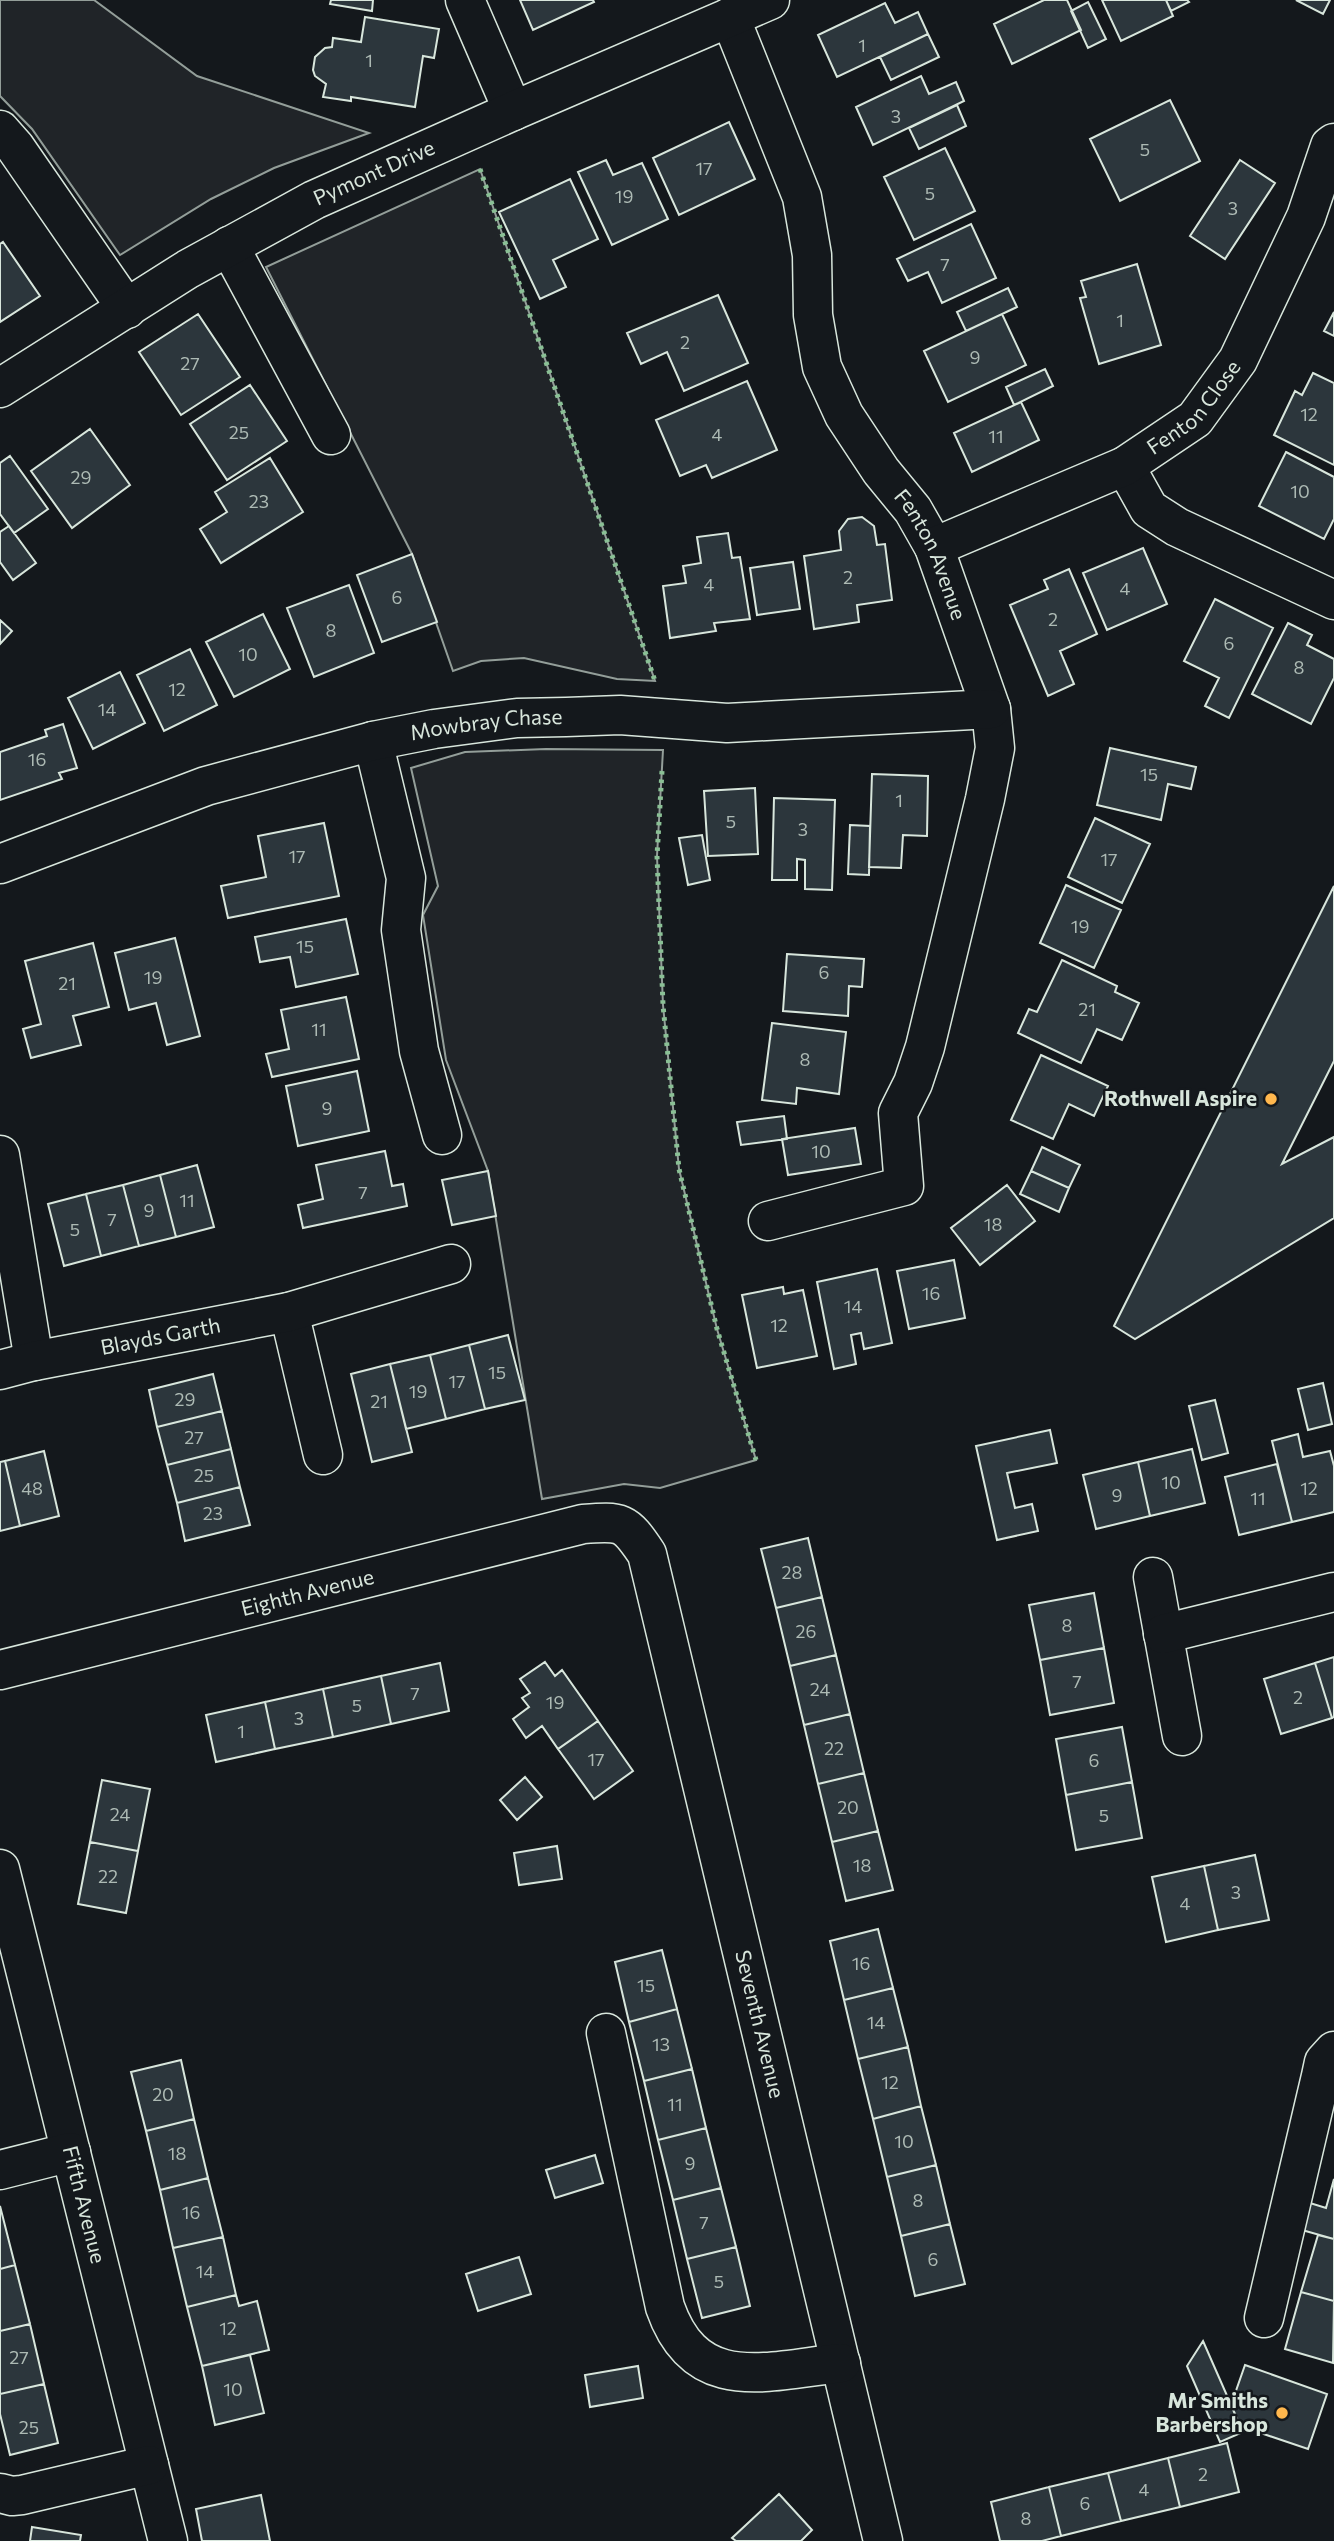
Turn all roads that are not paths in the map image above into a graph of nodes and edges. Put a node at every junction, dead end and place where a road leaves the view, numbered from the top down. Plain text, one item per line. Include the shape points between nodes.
1 (465, 0) edge
2 (770, 0) edge
3 (730, 17) junction
4 (513, 111) junction
5 (0, 130) edge
6 (1332, 144) edge
7 (229, 246) junction
8 (127, 309) junction
9 (0, 388) edge
10 (331, 435) dead end
11 (1125, 466) junction
12 (934, 547) junction
13 (1334, 600) edge
14 (991, 709) junction
15 (373, 741) junction
16 (0, 864) edge
17 (442, 1135) dead end
18 (0, 1156) edge
19 (768, 1221) dead end
20 (451, 1264) dead end
21 (289, 1312) junction
22 (17, 1366) edge
23 (323, 1455) dead end
24 (614, 1521) joint
25 (1153, 1577) dead end
26 (1334, 1592) edge
27 (1163, 1634) junction
28 (0, 1670) edge
29 (1182, 1735) dead end
30 (0, 1869) edge
31 (606, 2033) dead end
32 (1334, 2051) edge
33 (71, 2152) junction
34 (0, 2170) edge
35 (1264, 2318) dead end
36 (841, 2363) junction
37 (149, 2465) junction
38 (0, 2493) edge
39 (168, 2541) edge
40 (883, 2541) edge

1 - 4 street
2 - 3 street, Pymont Drive
3 - 4 street, Pymont Drive
3 - 12 street, Fenton Avenue via 802,197 822,367 844,415
4 - 7 street, Pymont Drive via 314,200
5 - 8 street
6 - 11 street, Fenton Close via 1306,217 1238,360 1195,419
7 - 8 street, Pymont Drive
7 - 10 street
8 - 9 street, Pymont Drive
11 - 12 street, Fenton Close
11 - 13 street via 1149,509 1177,527
12 - 14 street, Fenton Avenue
14 - 15 street, Mowbray Chase via 727,723 620,715 517,719
14 - 19 street, Fenton Avenue via 995,748 985,799 925,1047 898,1113 904,1186
15 - 16 street, Mowbray Chase via 205,786
15 - 17 street via 406,878 401,930 419,1051
18 - 22 street, Blayds Garth
20 - 21 street, Blayds Garth
21 - 22 street, Blayds Garth
21 - 23 street
24 - 28 street, Eighth Avenue via 583,1524
24 - 36 street, Seventh Avenue via 632,1532 647,1554
25 - 27 street
26 - 27 street
27 - 29 street
30 - 33 street, Fifth Avenue
31 - 36 street via 664,2307 686,2348 705,2363 726,2371
32 - 35 street via 1324,2062
33 - 34 street
33 - 37 street, Fifth Avenue
36 - 40 street, Seventh Avenue
37 - 38 street via 22,2495
37 - 39 street, Fifth Avenue

